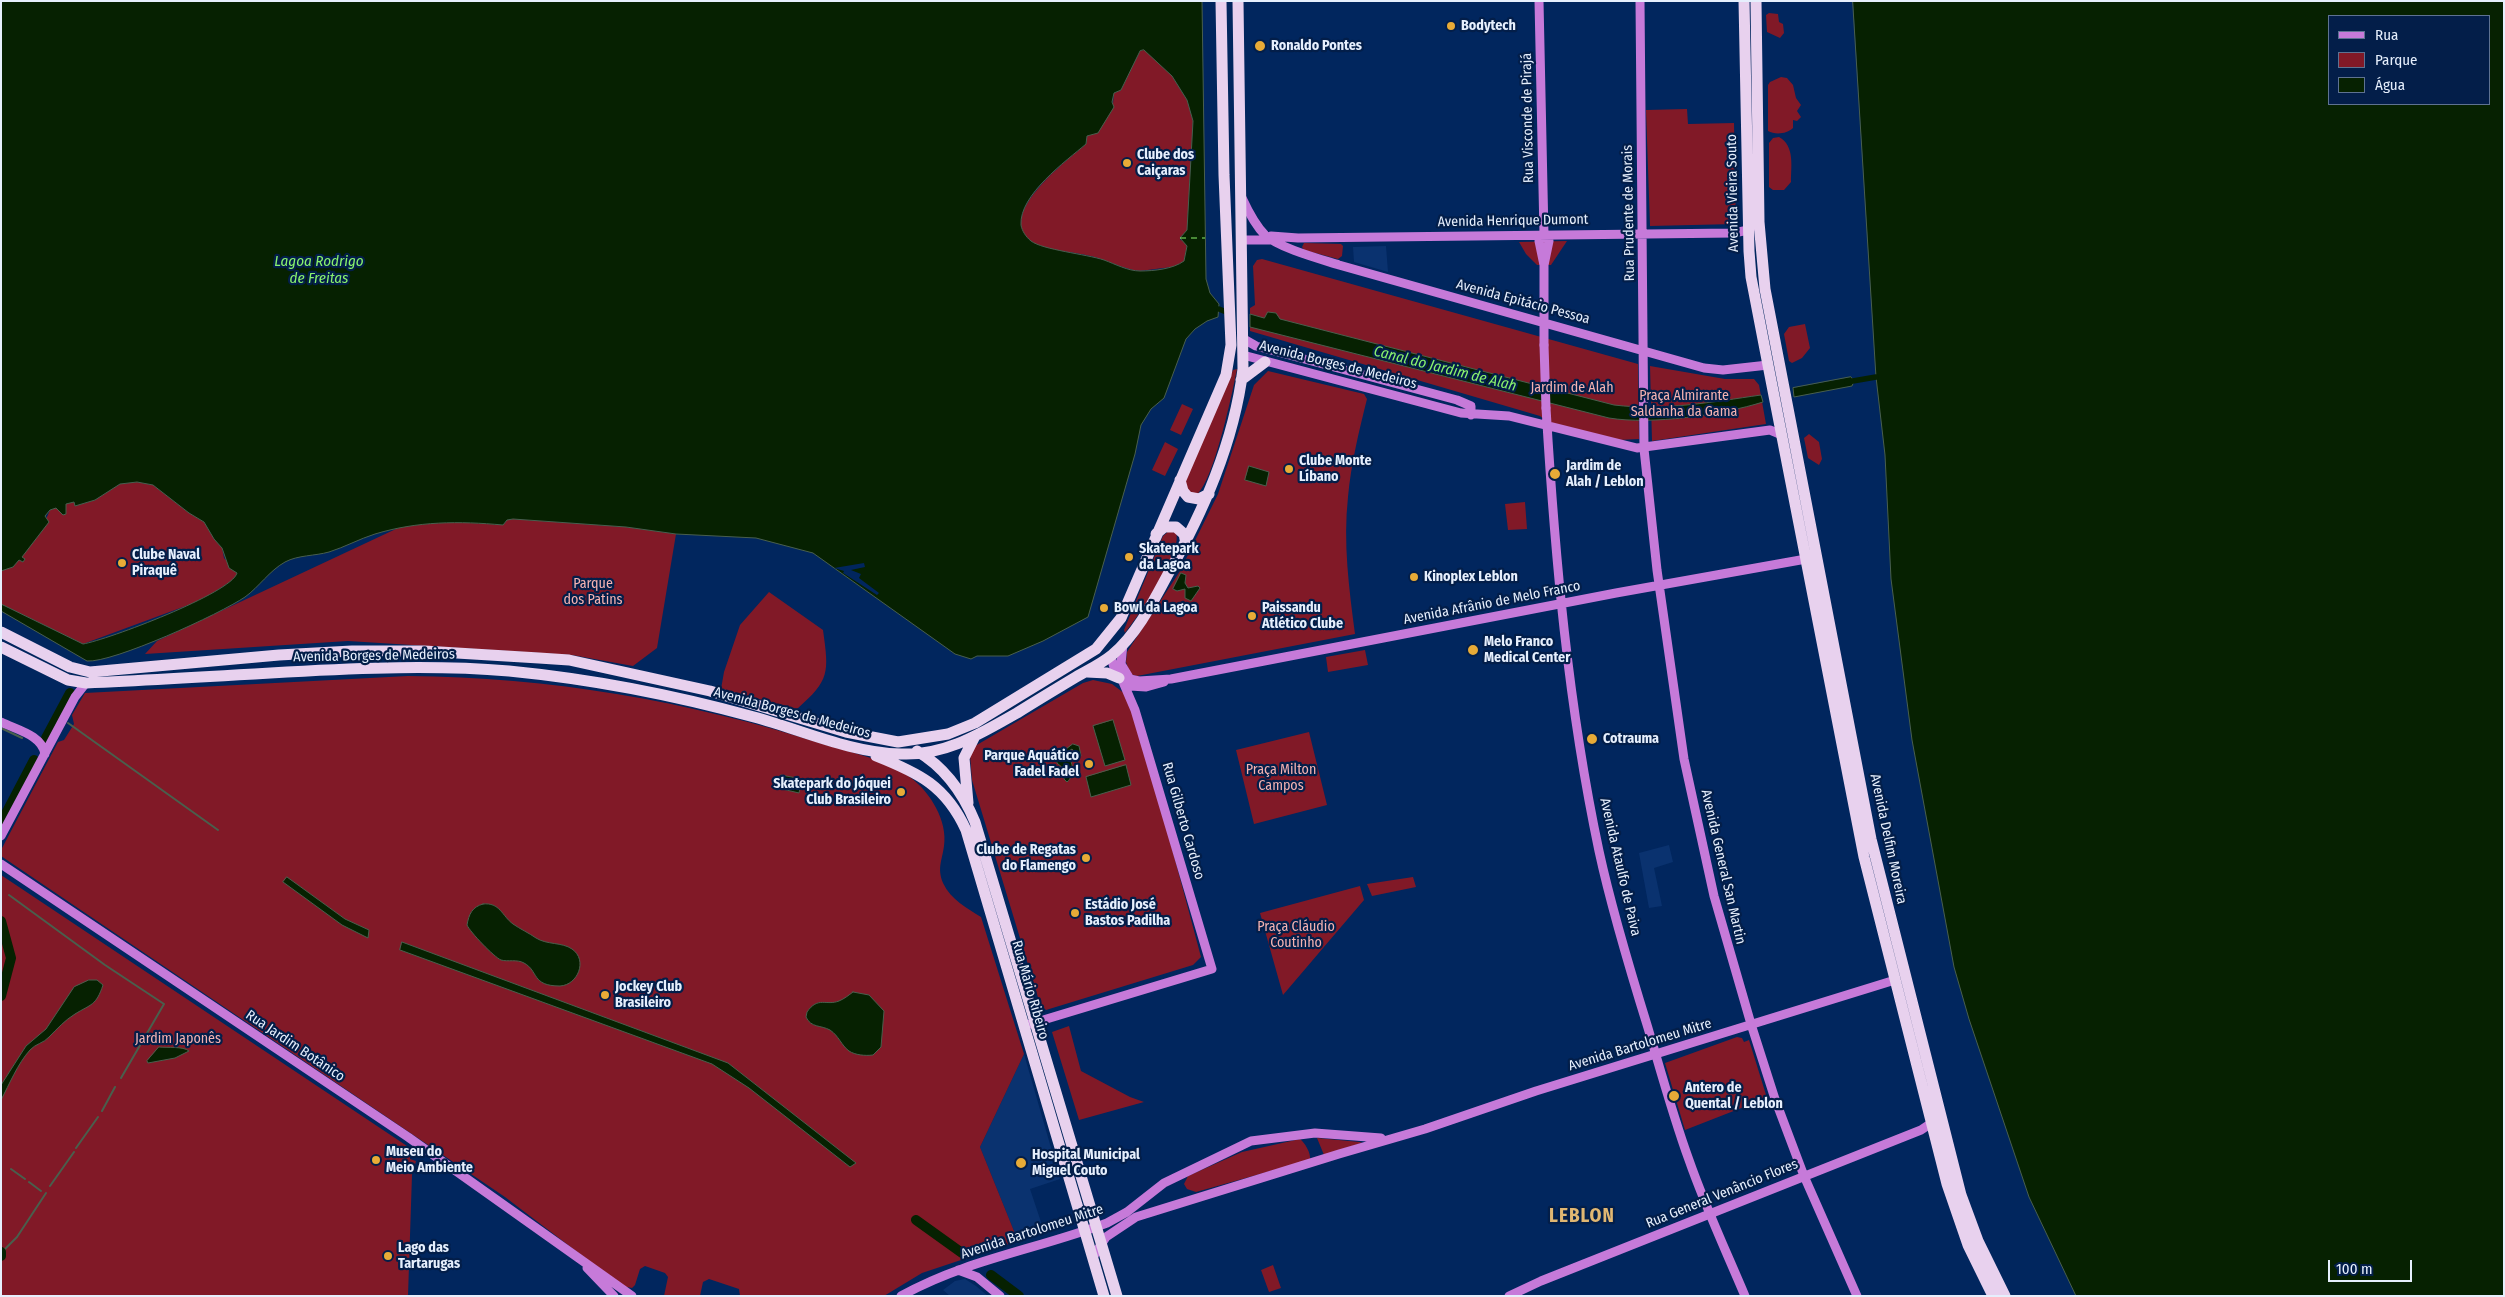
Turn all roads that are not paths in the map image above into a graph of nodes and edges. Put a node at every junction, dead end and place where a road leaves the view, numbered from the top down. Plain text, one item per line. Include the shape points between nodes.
1 (1221, 1) edge
2 (1238, 1) edge
3 (1539, 1) edge
4 (1640, 1) edge
5 (1744, 1) edge
6 (1750, 1) edge
7 (1756, 1) edge
8 (1756, 25) junction
9 (1240, 196) junction
10 (1759, 222) junction
11 (1748, 230) junction
12 (1544, 234) junction
13 (1643, 234) junction
14 (1265, 235) junction
15 (1298, 238) junction
16 (1241, 240) junction
17 (1275, 240) junction
18 (1228, 249) junction
19 (1294, 250) junction
20 (1236, 301) junction
21 (1544, 323) junction
22 (1238, 333) junction
23 (1231, 345) junction
24 (1544, 345) joint
25 (1644, 350) junction
26 (1243, 355) junction
27 (1264, 362) junction
28 (1768, 365) junction
29 (1777, 379) junction
30 (1241, 380) junction
31 (1471, 415) junction
32 (1789, 416) junction
33 (1645, 424) joint
34 (1547, 427) junction
35 (1782, 436) junction
36 (1644, 449) junction
37 (1180, 480) junction
38 (1209, 494) junction
39 (1155, 536) junction
40 (1186, 544) junction
41 (1816, 552) junction
42 (1806, 559) junction
43 (1659, 586) junction
44 (1560, 604) junction
45 (1121, 618) junction
46 (1, 632) edge
47 (1, 638) edge
48 (1123, 644) junction
49 (1, 647) edge
50 (33, 648) junction
51 (339, 652) junction
52 (512, 656) junction
53 (1111, 656) junction
54 (346, 669) junction
55 (509, 671) junction
56 (1085, 672) junction
57 (1170, 679) junction
58 (1121, 680) junction
59 (86, 683) junction
60 (1, 722) edge
61 (974, 738) junction
62 (898, 742) junction
63 (856, 748) junction
64 (920, 753) junction
65 (45, 754) junction
66 (968, 805) junction
67 (1, 836) edge
68 (1, 864) edge
69 (1895, 980) junction
70 (1036, 1022) junction
71 (1751, 1024) junction
72 (1025, 1026) junction
73 (1918, 1028) junction
74 (1656, 1054) junction
75 (1940, 1113) junction
76 (1931, 1124) junction
77 (1394, 1137) junction
78 (1804, 1176) junction
79 (1709, 1213) junction
80 (1091, 1229) junction
81 (1102, 1243) junction
82 (572, 1254) junction
83 (1093, 1257) junction
84 (958, 1270) junction
85 (614, 1296) edge
86 (632, 1296) edge
87 (901, 1296) edge
88 (1000, 1296) edge
89 (1104, 1296) edge
90 (1117, 1296) edge
91 (1509, 1296) edge
92 (1745, 1296) edge
93 (1857, 1296) edge
94 (1993, 1296) edge
95 (2005, 1296) edge

1 - 18 highway, Avenida Epitácio Pessoa
2 - 9 highway, Avenida Epitácio Pessoa
3 - 12 main road, Rua Visconde de Pirajá
4 - 13 main road, Rua Prudente de Morais
5 - 11 highway, Avenida Vieira Souto
6 - 8 highway via 1751,21
7 - 8 highway, Avenida Vieira Souto
8 - 10 highway, Avenida Vieira Souto
9 - 14 main road, Avenida Epitácio Pessoa
9 - 16 highway, Avenida Epitácio Pessoa
10 - 11 main road, Avenida Henrique Dumont
10 - 29 highway, Avenida Vieira Souto via 1762,271
11 - 13 main road, Avenida Henrique Dumont
11 - 28 highway, Avenida Vieira Souto via 1751,277
12 - 13 main road, Avenida Henrique Dumont
12 - 15 main road, Avenida Henrique Dumont
12 - 21 main road, Rua Visconde de Pirajá via 1539,241 1544,265
13 - 25 main road, Rua Prudente de Morais
14 - 15 main road, Avenida Henrique Dumont
14 - 17 main road, Avenida Epitácio Pessoa
15 - 19 main road
16 - 17 main road, Avenida Epitácio Pessoa
16 - 18 highway
16 - 20 highway, Avenida Epitácio Pessoa
17 - 19 main road, Avenida Epitácio Pessoa
18 - 20 highway, Avenida Epitácio Pessoa
19 - 21 main road, Avenida Epitácio Pessoa
20 - 22 highway, Avenida Epitácio Pessoa
21 - 24 main road, Rua Visconde de Pirajá
21 - 25 main road, Avenida Epitácio Pessoa
22 - 23 highway, Avenida Epitácio Pessoa
22 - 26 highway, Avenida Epitácio Pessoa
22 - 31 main road, Avenida Borges de Medeiros via 1256,346 1457,400 1471,406
23 - 26 highway
23 - 37 highway, Avenida Borges de Medeiros via 1226,375
24 - 34 main road, Avenida Ataulfo de Paiva, bridge
25 - 28 main road, Avenida Epitácio Pessoa via 1712,369
25 - 33 main road, Rua Prudente de Morais
26 - 27 main road, Avenida Borges de Medeiros
26 - 30 highway, Avenida Borges de Medeiros
27 - 30 highway
27 - 31 main road, Avenida Borges de Medeiros
28 - 29 highway, Avenida Vieira Souto
28 - 32 highway via 1776,377 1783,408
29 - 32 highway, Avenida Delfim Moreira
29 - 35 highway, Avenida Delfim Moreira
30 - 38 highway, Avenida Borges de Medeiros via 1232,424
31 - 34 main road, Avenida Borges de Medeiros via 1509,416
32 - 41 highway, Avenida Delfim Moreira
33 - 36 main road, Avenida General San Martin
34 - 36 main road, Avenida Borges de Medeiros
34 - 44 main road, Avenida Ataulfo de Paiva
35 - 36 main road, Avenida Borges de Medeiros via 1770,430
35 - 42 highway, Avenida Delfim Moreira
36 - 43 main road, Avenida General San Martin
37 - 38 highway via 1188,498
37 - 39 highway, Avenida Borges de Medeiros
38 - 40 highway, Avenida Borges de Medeiros
39 - 40 highway via 1164,527 1172,526 1182,531
39 - 45 highway, Avenida Borges de Medeiros
40 - 48 highway, Avenida Borges de Medeiros via 1154,601
41 - 42 main road, Avenida Afrânio de Melo Franco
41 - 73 highway, Avenida Delfim Moreira via 1871,839
42 - 43 main road, Avenida Afrânio de Melo Franco
42 - 69 highway, Avenida Delfim Moreira via 1864,857
43 - 44 main road, Avenida Afrânio de Melo Franco
43 - 71 main road, Avenida General San Martin via 1685,766 1714,896
44 - 57 main road, Avenida Afrânio de Melo Franco
44 - 74 main road, Avenida Ataulfo de Paiva via 1571,694 1599,852
45 - 53 highway
45 - 62 highway, Avenida Borges de Medeiros via 1096,649 975,722 948,734
46 - 50 highway, Avenida Borges de Medeiros
47 - 50 highway
48 - 53 highway, Avenida Borges de Medeiros
48 - 57 main road, Avenida Afrânio de Melo Franco via 1121,664 1130,679
49 - 59 highway, Avenida Borges de Medeiros via 68,680
50 - 51 highway, Avenida Borges de Medeiros via 70,667 90,672
51 - 52 highway, Avenida Borges de Medeiros via 424,651
51 - 54 highway via 346,658
52 - 55 highway via 503,660
52 - 62 highway, Avenida Borges de Medeiros via 569,660 631,673 720,693 846,732
53 - 56 highway, Avenida Borges de Medeiros
53 - 58 main road
54 - 55 highway, Avenida Borges de Medeiros via 423,667
54 - 59 highway, Avenida Borges de Medeiros
55 - 63 highway, Avenida Borges de Medeiros via 624,687 683,700 781,724
56 - 58 highway via 1108,673
56 - 61 highway, Avenida Borges de Medeiros
57 - 58 main road, Avenida Afrânio de Melo Franco via 1143,687
58 - 70 main road, Rua Gilberto Cardoso via 1135,710 1212,968
59 - 65 main road
60 - 65 main road via 36,739 44,746
61 - 64 highway, Avenida Borges de Medeiros via 948,748
61 - 66 highway via 964,758
62 - 64 highway, Rua Mário Ribeiro
63 - 64 highway, Avenida Borges de Medeiros
63 - 72 highway, Rua Mário Ribeiro via 918,773 945,795 955,809 966,830
64 - 66 highway, Rua Mário Ribeiro via 946,773
65 - 67 main road
66 - 70 highway, Rua Mário Ribeiro
68 - 82 main road, Rua Jardim Botânico via 408,1137
69 - 71 main road, Avenida Bartolomeu Mitre
69 - 73 highway via 1901,983 1912,1022
69 - 76 highway, Avenida Delfim Moreira
70 - 72 main road
70 - 80 highway, Rua Mário Ribeiro
71 - 74 main road, Avenida Bartolomeu Mitre
71 - 78 main road, Avenida General San Martin
72 - 80 highway, Rua Mário Ribeiro
73 - 75 highway, Avenida Delfim Moreira
74 - 77 main road, Avenida Bartolomeu Mitre
74 - 79 main road, Avenida Ataulfo de Paiva
75 - 76 main road, Rua General Venâncio Flores
75 - 95 highway, Avenida Delfim Moreira via 1968,1216
76 - 78 main road, Rua General Venâncio Flores
76 - 94 highway, Avenida Delfim Moreira via 1956,1214
77 - 80 main road, Avenida Bartolomeu Mitre via 1315,1133 1246,1142 1164,1183 1127,1212
77 - 81 main road, Avenida Bartolomeu Mitre via 1136,1217 1112,1232
78 - 79 main road, Rua General Venâncio Flores
78 - 93 main road, Avenida General San Martin
79 - 91 main road, Rua General Venâncio Flores
79 - 92 main road, Avenida Ataulfo de Paiva
80 - 81 highway, Rua Mário Ribeiro
80 - 83 highway, Rua Mário Ribeiro
80 - 84 main road, Avenida Bartolomeu Mitre
81 - 83 main road, Avenida Bartolomeu Mitre
81 - 90 highway, Rua Mário Ribeiro
82 - 85 main road, Rua Jardim Botânico
82 - 86 main road, Rua Jardim Botânico
83 - 89 highway, Rua Mário Ribeiro
84 - 87 main road, Avenida Bartolomeu Mitre via 925,1282
84 - 88 main road via 977,1277

